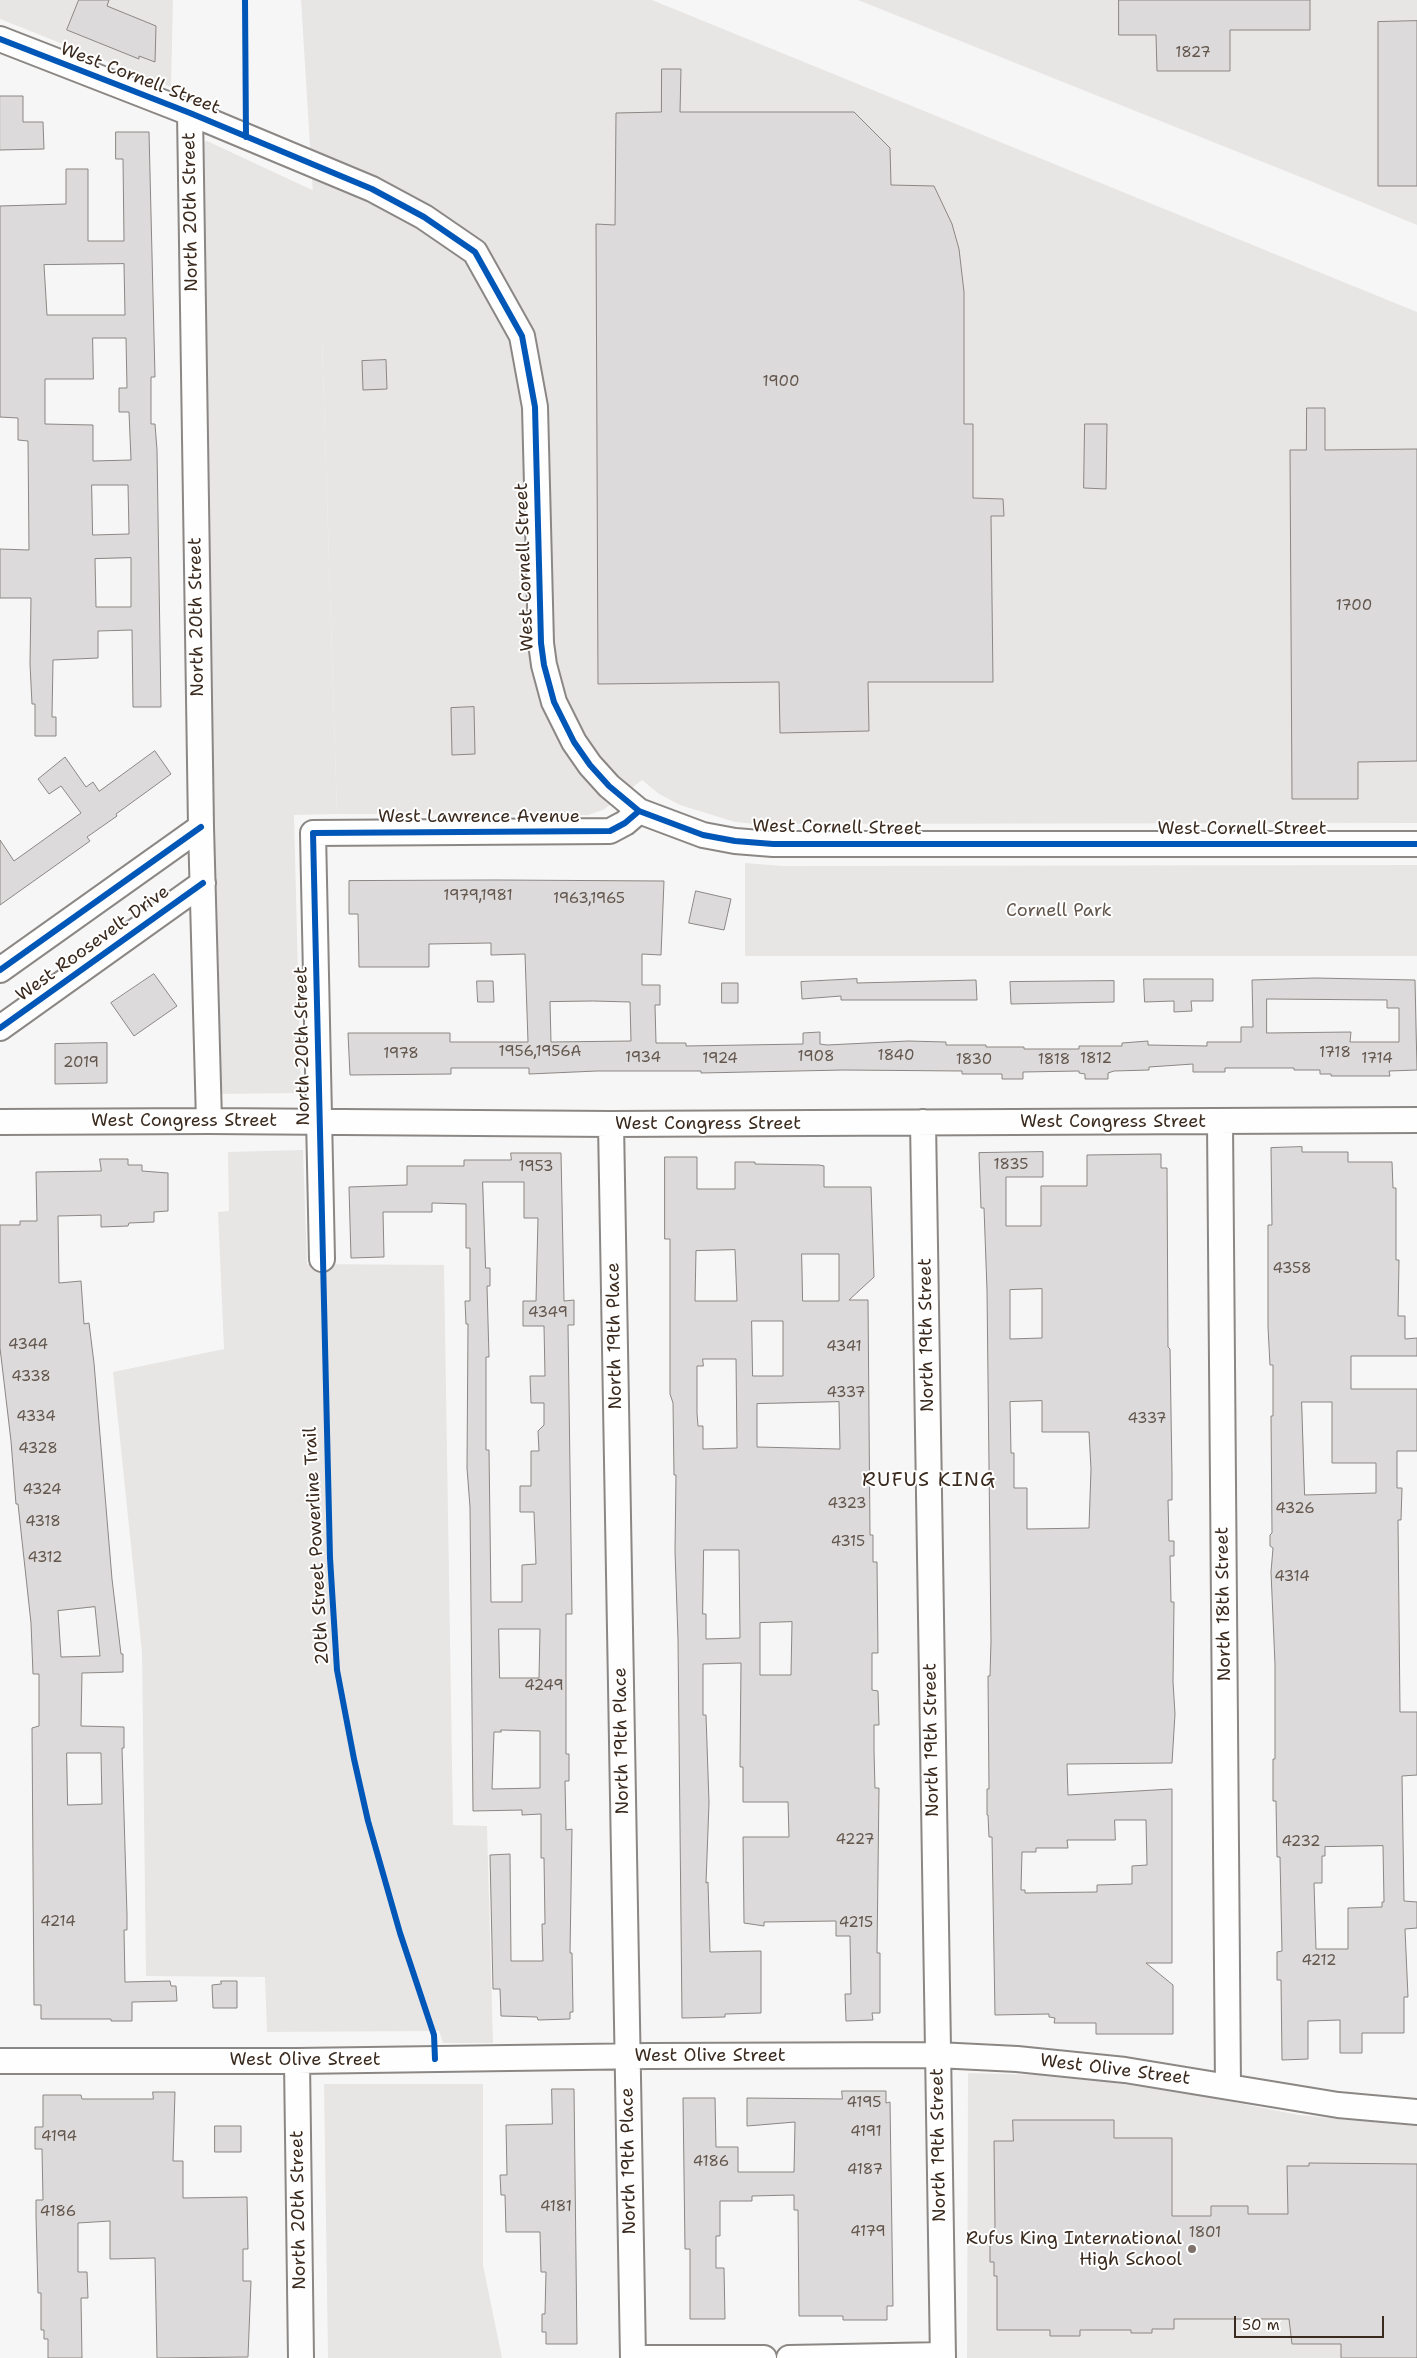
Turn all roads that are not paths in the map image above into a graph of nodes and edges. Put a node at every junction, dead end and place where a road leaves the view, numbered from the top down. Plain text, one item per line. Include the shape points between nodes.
1 (0, 39) edge
2 (190, 113) junction
3 (639, 811) junction
4 (201, 827) junction
5 (313, 833) joint
6 (1417, 844) edge
7 (203, 883) junction
8 (0, 970) edge
9 (0, 1028) edge
10 (1417, 1120) edge
11 (209, 1121) junction
12 (320, 1121) junction
13 (0, 1122) edge
14 (924, 1122) junction
15 (1220, 1122) junction
16 (611, 1124) junction
17 (322, 1259) dead end
18 (937, 2055) junction
19 (627, 2056) junction
20 (0, 2061) edge
21 (297, 2061) junction
22 (1228, 2086) junction
23 (1417, 2112) edge
24 (943, 2356) edge
25 (301, 2358) edge
26 (633, 2358) edge
27 (645, 2358) edge
28 (764, 2358) edge
29 (789, 2358) edge

1 - 2 street, West Cornell Street
2 - 3 street, West Cornell Street via 372,189 424,217 475,252 522,336 535,407 541,643 548,687 574,742 590,765 626,803
2 - 4 street, North 20th Street
3 - 5 street, West Lawrence Avenue via 610,831
3 - 6 street, West Cornell Street via 735,842 773,844
4 - 7 street, North 20th Street
4 - 8 street, West Roosevelt Drive
5 - 12 street, North 20th Street
7 - 9 street, West Roosevelt Drive
7 - 11 street, North 20th Street
10 - 15 street, West Congress Street
11 - 12 street, West Congress Street
11 - 13 street, West Congress Street
12 - 16 street, West Congress Street
12 - 17 street, North 20th Street
14 - 15 street, West Congress Street
14 - 16 street, West Congress Street
14 - 18 street, North 19th Street
15 - 22 street, North 18th Street
16 - 19 street, North 19th Place
18 - 19 street, West Olive Street
18 - 22 street, West Olive Street via 1125,2070
18 - 24 street, North 19th Street
19 - 21 street, West Olive Street
19 - 26 street, North 19th Place
20 - 21 street, West Olive Street
21 - 25 street, North 20th Street
22 - 23 street, West Olive Street via 1338,2105
24 - 29 street
27 - 28 street

